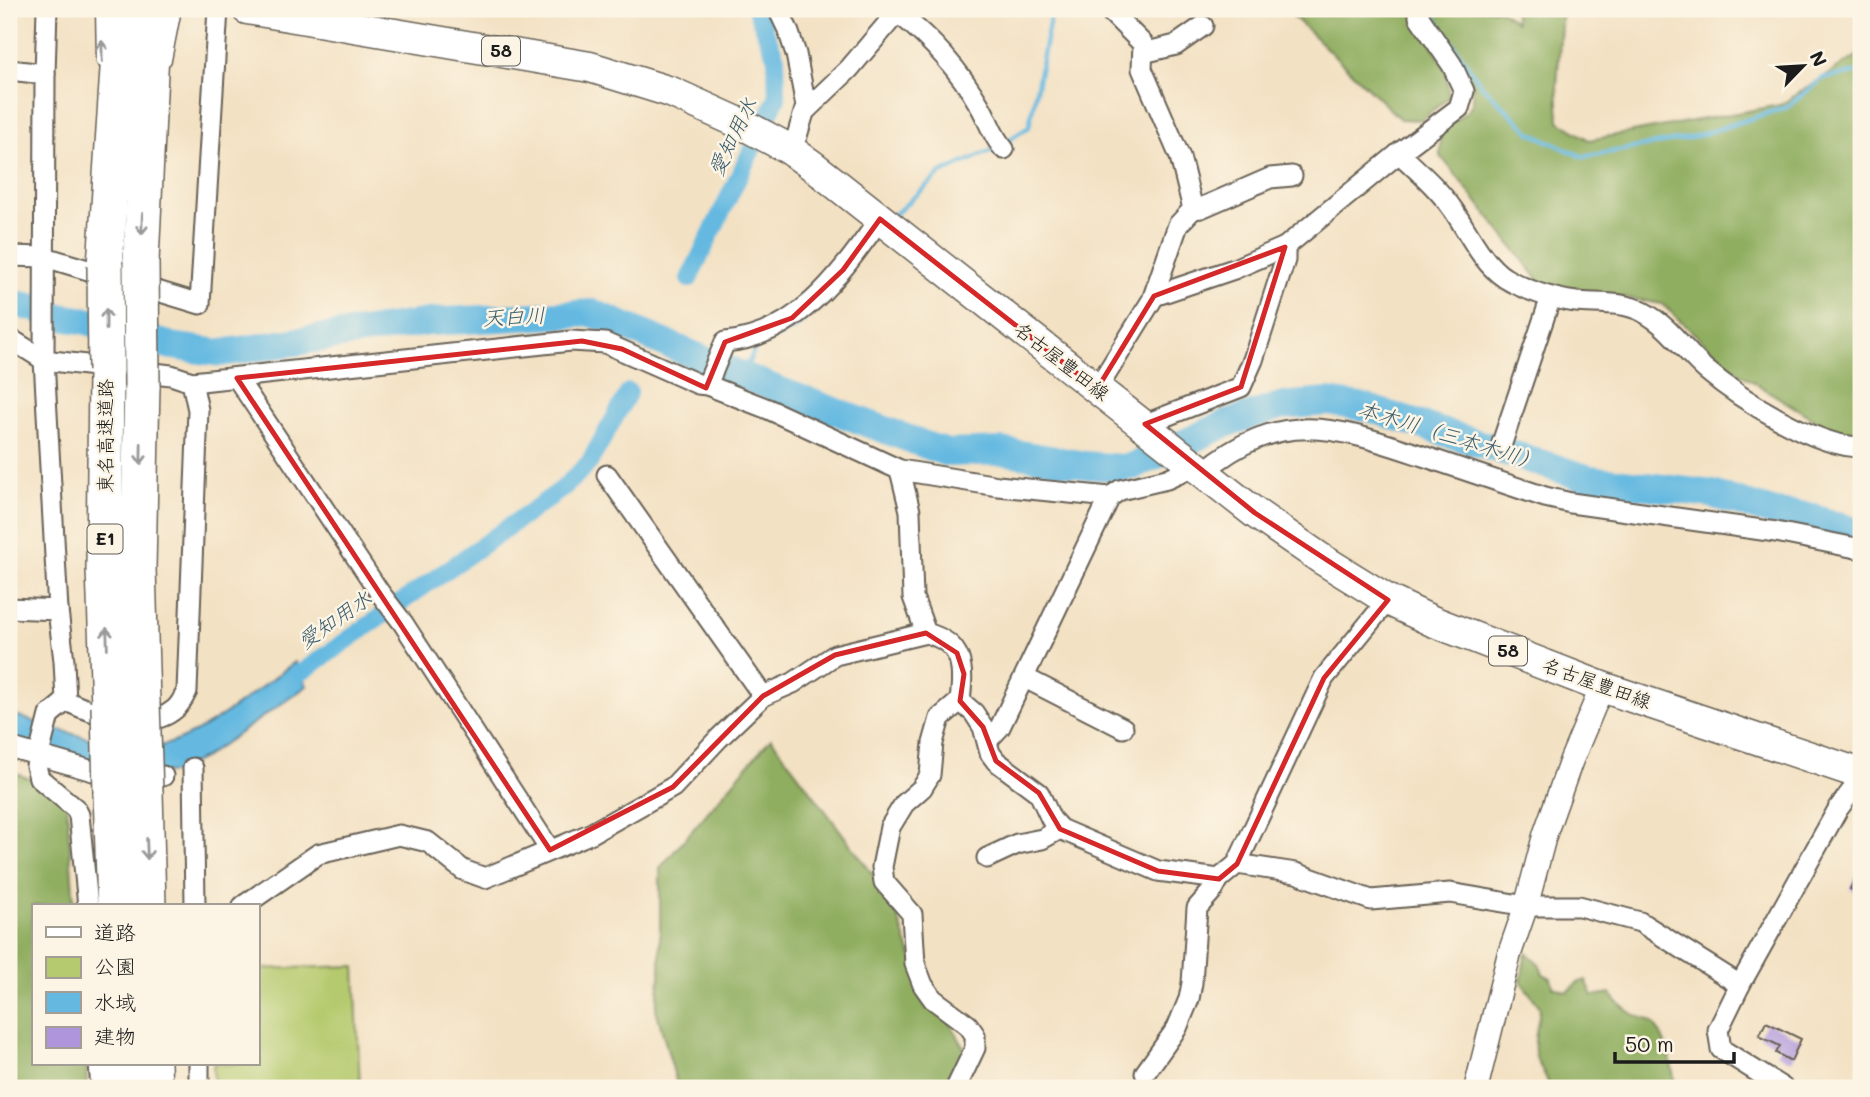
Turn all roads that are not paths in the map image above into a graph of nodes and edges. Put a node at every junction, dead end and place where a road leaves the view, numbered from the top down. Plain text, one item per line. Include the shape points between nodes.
1 (47, 9) edge
2 (101, 9) edge
3 (122, 9) edge
4 (153, 9) edge
5 (176, 9) edge
6 (218, 9) edge
7 (247, 9) edge
8 (778, 9) edge
9 (1108, 9) edge
10 (1419, 9) edge
11 (899, 11) edge
12 (1203, 26) dead end
13 (1143, 53) junction
14 (9, 70) edge
15 (45, 74) junction
16 (163, 74) dead end
17 (102, 76) dead end
18 (161, 87) dead end
19 (806, 106) junction
20 (103, 131) dead end
21 (785, 147) junction
22 (1004, 149) dead end
23 (1399, 153) junction
24 (1292, 176) dead end
25 (144, 178) junction
26 (1193, 209) junction
27 (880, 219) junction
28 (1285, 247) junction
29 (9, 256) edge
30 (45, 257) junction
31 (105, 266) junction
32 (1154, 296) junction
33 (1551, 298) junction
34 (9, 338) edge
35 (45, 351) junction
36 (237, 378) junction
37 (192, 382) junction
38 (708, 385) junction
39 (1097, 389) junction
40 (1149, 429) junction
41 (1502, 443) dead end
42 (1861, 447) edge
43 (1196, 466) junction
44 (900, 470) junction
45 (607, 475) dead end
46 (1110, 497) junction
47 (1861, 549) edge
48 (1388, 600) junction
49 (9, 608) edge
50 (58, 610) junction
51 (926, 633) junction
52 (1025, 678) junction
53 (1602, 687) junction
54 (763, 696) junction
55 (66, 701) junction
56 (960, 701) junction
57 (126, 704) junction
58 (1123, 727) dead end
59 (988, 740) junction
60 (9, 747) edge
61 (38, 755) junction
62 (192, 768) dead end
63 (1861, 776) edge
64 (140, 787) junction
65 (1060, 829) junction
66 (550, 850) junction
67 (988, 858) dead end
68 (1237, 864) junction
69 (1219, 878) junction
70 (88, 904) edge
71 (115, 904) edge
72 (149, 904) edge
73 (195, 904) edge
74 (246, 904) edge
75 (1526, 906) junction
76 (1740, 985) junction
77 (99, 1066) edge
78 (120, 1066) edge
79 (153, 1066) edge
80 (199, 1066) edge
81 (1145, 1073) dead end
82 (101, 1088) edge
83 (121, 1088) edge
84 (154, 1088) edge
85 (200, 1088) edge
86 (956, 1088) edge
87 (1476, 1088) edge
88 (1783, 1088) edge

1 - 15 street
17 -> 2 lane
3 - 31 highway, 東名高速道路 / E1
4 - 25 highway, 東名高速道路 / E1
5 - 16 lane
6 - 30 street via 200,304
7 - 21 main road, 名古屋豊田線 / 58 via 590,67 671,92
8 - 19 street via 796,54
9 - 13 street via 1143,44
10 - 23 street via 1419,17 1464,91 1459,108
11 - 19 street via 849,69 806,110
11 - 22 street via 948,63
12 - 13 street via 1176,45
13 - 26 street via 1142,69 1180,157
14 - 15 street
15 - 30 street
18 - 25 lane
19 - 21 street via 797,136
20 - 31 lane
21 - 27 main road, 名古屋豊田線 / 58
23 - 28 street
23 - 33 street via 1430,182 1471,241 1504,277
24 - 26 street via 1270,178
25 -> 57 highway, 東名高速道路 / E1, bridge via 138,568
26 - 32 street via 1178,226
27 - 38 street via 825,291 792,318 725,342
27 - 39 main road, 名古屋豊田線 / 58
28 - 32 street via 1234,270
28 - 40 street via 1285,260 1241,387
29 - 30 street
30 - 35 street
57 -> 31 highway, 東名高速道路 / E1, bridge via 104,569
32 - 39 street
33 - 41 street
33 - 42 street via 1625,305 1642,311 1741,397 1811,433
34 - 35 street
35 - 37 street
35 - 50 street
36 - 37 street
36 - 38 street via 582,341 614,345
36 - 66 street
37 - 55 street via 198,410 187,691 177,708 149,722 91,713
38 - 44 street
39 - 40 main road, 名古屋豊田線 / 58
40 - 43 main road, 名古屋豊田線 / 58
43 - 46 street via 1167,479 1120,489
43 - 47 street via 1262,436 1318,428 1363,436 1571,503 1753,528
43 - 48 main road, 名古屋豊田線 / 58 via 1266,521
44 - 46 street
44 - 51 street via 910,512 913,597
45 - 54 street
46 - 52 street
48 - 53 main road, 名古屋豊田線 / 58
48 - 68 street via 1324,678
49 - 50 street
50 - 55 street
51 - 54 street via 835,654 793,683
51 - 56 street via 939,637 957,653 964,674
52 - 58 street
52 - 59 street via 1000,727
53 - 63 main road, 名古屋豊田線 / 58
53 - 75 street via 1545,834
54 - 66 street via 673,788 592,833
55 - 61 street via 49,715
56 - 59 street via 974,713
56 - 86 street via 940,718 930,775 890,827 883,867 884,882 912,914 915,964 923,985 975,1035 975,1048
57 - 64 highway, 東名高速道路 / E1, bridge
59 - 65 street via 996,761 1040,793
60 - 61 street
61 - 64 street via 121,779 140,780
61 - 70 street via 39,778 79,815
62 - 73 street
63 - 76 street
64 - 71 highway, 東名高速道路 / E1
64 -> 72 highway, 東名高速道路 / E1
65 - 67 street
65 - 69 street via 1157,871
66 - 74 street via 485,878 463,870 428,842 398,835 318,854
68 - 69 street
68 - 75 street via 1296,873 1371,900 1450,893
69 - 81 street via 1197,908 1192,984 1185,1012
75 - 76 street via 1579,906 1640,922
75 - 87 street
76 - 88 street via 1718,1030 1721,1049
77 - 82 street
78 - 83 highway
79 - 84 highway
80 - 85 street

